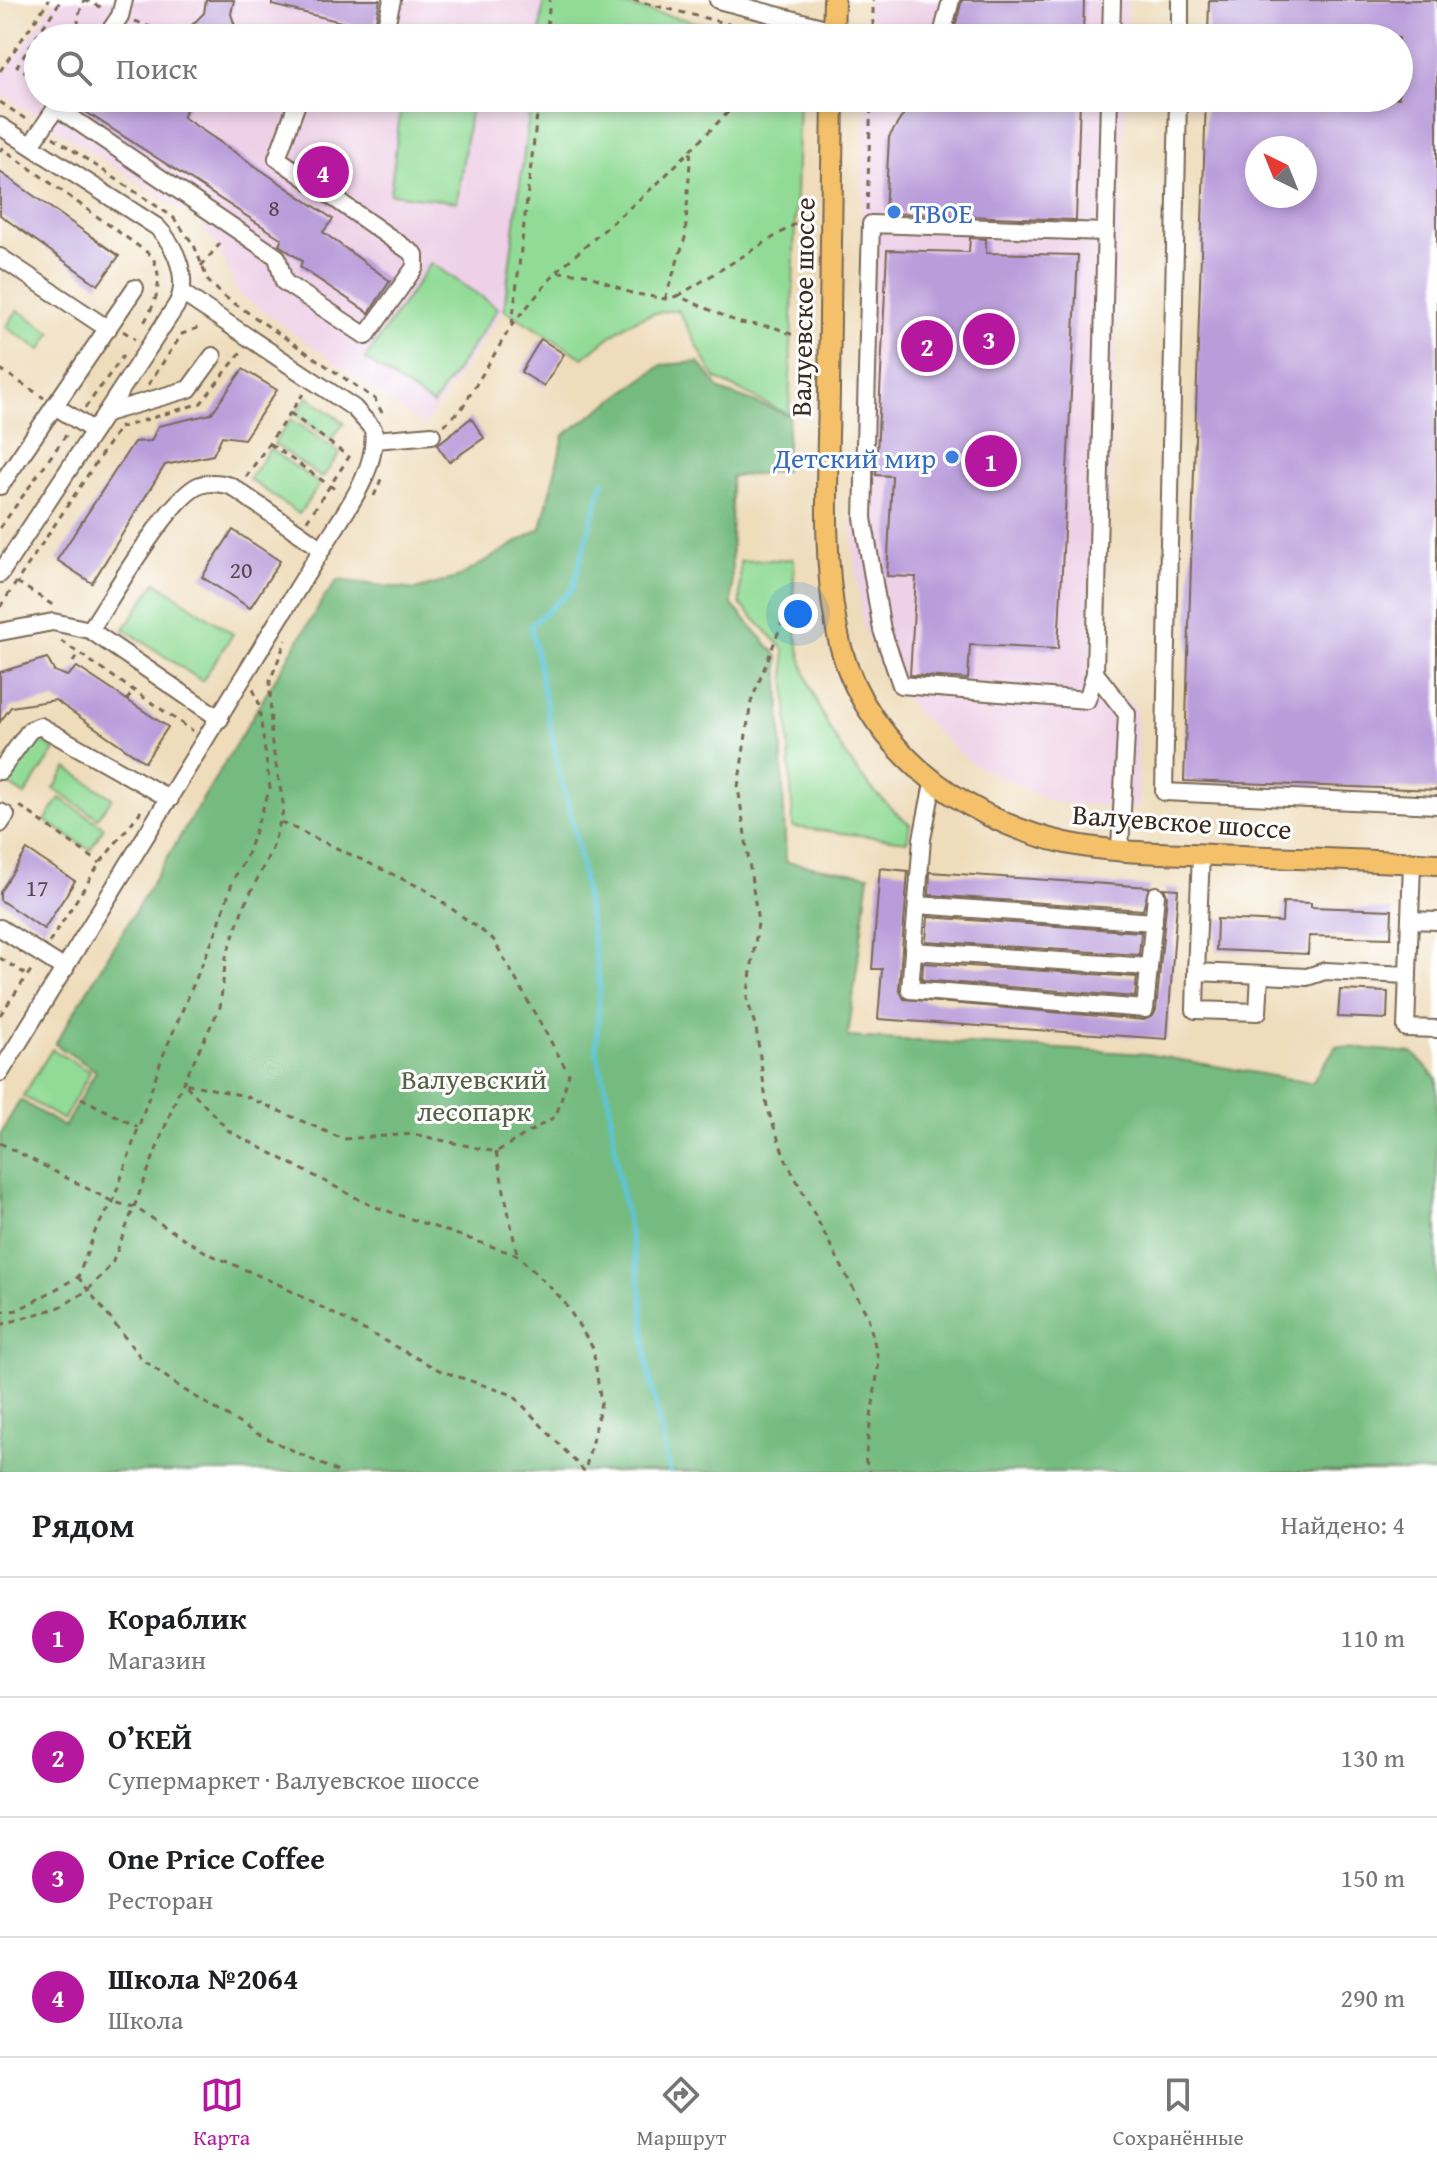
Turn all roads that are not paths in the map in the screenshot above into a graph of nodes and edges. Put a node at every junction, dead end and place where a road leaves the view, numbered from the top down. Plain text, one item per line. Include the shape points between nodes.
1 (124, 0) edge
2 (392, 0) edge
3 (718, 0) edge
4 (834, 0) edge
5 (951, 0) edge
6 (1112, 0) edge
7 (1180, 0) edge
8 (115, 24) edge
9 (386, 24) edge
10 (799, 24) edge
11 (833, 24) edge
12 (945, 24) edge
13 (1111, 24) edge
14 (1180, 24) edge
15 (53, 112) edge
16 (74, 112) edge
17 (294, 112) edge
18 (833, 112) edge
19 (1109, 112) edge
20 (1178, 112) edge
21 (0, 126) edge
22 (31, 145) junction
23 (1106, 232) junction
24 (0, 257) edge
25 (135, 288) dead end
26 (182, 293) junction
27 (108, 329) junction
28 (213, 356) dead end
29 (55, 406) junction
30 (106, 413) junction
31 (94, 431) junction
32 (432, 435) road end
33 (375, 440) junction
34 (0, 486) edge
35 (322, 549) junction
36 (0, 574) edge
37 (90, 630) junction
38 (0, 632) edge
39 (1095, 673) junction
40 (215, 715) junction
41 (0, 771) edge
42 (933, 783) junction
43 (163, 795) junction
44 (1437, 805) edge
45 (0, 812) edge
46 (0, 824) edge
47 (1120, 849) junction
48 (1201, 854) junction
49 (1412, 863) junction
50 (1437, 864) edge
51 (1156, 895) dead end
52 (917, 905) junction
53 (1410, 920) junction
54 (1437, 921) edge
55 (1154, 922) junction
56 (0, 928) edge
57 (913, 951) junction
58 (1149, 967) junction
59 (65, 969) junction
60 (1196, 972) junction
61 (1260, 975) junction
62 (1408, 975) junction
63 (1437, 1029) edge
64 (0, 1073) edge

1 - 8 street
2 - 9 street
3 - 10 street
4 - 11 main road
5 - 12 street
6 - 13 street
7 - 14 street
15 - 22 street
16 - 17 street via 277,257 284,282 366,336 415,267 415,255 277,158
18 - 42 main road, Валуевское шоссе via 827,536 836,627 871,711
19 - 23 street
20 - 44 street via 1164,792
21 - 22 street
22 - 26 street via 157,227 178,260
23 - 39 street
23 - 39 street via 871,224 863,518 882,630 901,685 1087,700
24 - 27 street
25 - 27 street
26 - 30 street
26 - 33 street via 354,408 367,418
27 - 29 street
28 - 30 street via 189,389
29 - 31 street
29 - 34 street
30 - 31 street
31 - 36 street
32 - 33 street
33 - 35 street via 373,473
35 - 37 street via 231,486 202,484 164,521
35 - 40 street
37 - 38 street via 53,622
37 - 40 street
39 - 47 street via 1127,714
40 - 43 street
41 - 43 street via 9,748 30,730 48,728
42 - 47 main road, Валуевское шоссе via 1006,824 1066,843
42 - 52 street
43 - 59 street
45 - 46 street via 6,815
47 - 48 main road, Валуевское шоссе
48 - 49 main road, Валуевское шоссе
48 - 60 street
49 - 50 main road, Валуевское шоссе
49 - 53 street
51 - 55 street
52 - 55 street
52 - 57 street
53 - 54 street
53 - 62 street
55 - 58 street
56 - 59 street
57 - 58 street
57 - 58 street via 910,990 1145,1009
59 - 64 street
60 - 61 street
60 - 61 street via 1195,1010 1258,1012
61 - 62 street
62 - 63 street via 1406,1028

